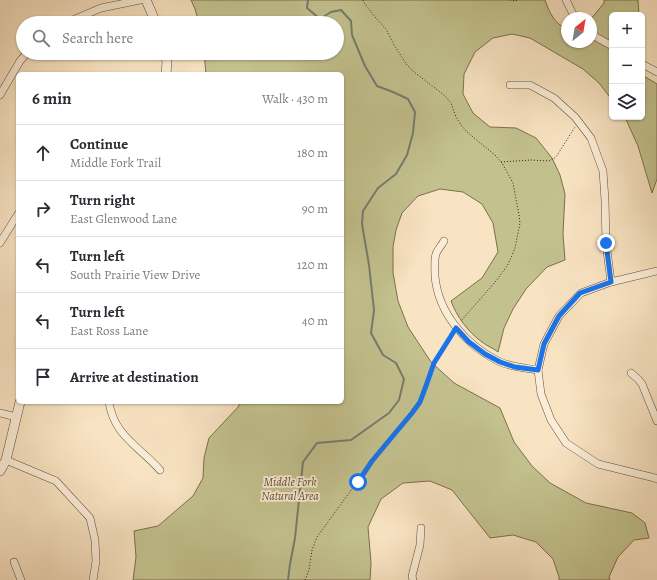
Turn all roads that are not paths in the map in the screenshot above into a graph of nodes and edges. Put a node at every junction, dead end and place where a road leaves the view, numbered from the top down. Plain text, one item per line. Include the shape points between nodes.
1 (140, 0) edge
2 (146, 0) edge
3 (566, 0) edge
4 (572, 12) edge
5 (82, 16) edge
6 (153, 16) edge
7 (597, 38) edge
8 (609, 44) edge
9 (21, 60) edge
10 (167, 60) edge
11 (645, 66) edge
12 (166, 72) edge
13 (657, 72) edge
14 (510, 85) dead end
15 (0, 95) edge
16 (16, 217) edge
17 (444, 241) dead end
18 (0, 243) edge
19 (657, 271) edge
20 (611, 282) junction
21 (538, 370) junction
22 (631, 373) dead end
23 (19, 404) edge
24 (109, 404) edge
25 (0, 413) edge
26 (16, 417) junction
27 (657, 421) edge
28 (6, 460) junction
29 (160, 470) dead end
30 (0, 471) edge
31 (656, 476) edge
32 (421, 528) dead end
33 (14, 562) dead end
34 (21, 580) edge
35 (93, 580) edge
36 (413, 580) edge

1 - 5 street via 101,8
2 - 6 street
3 - 4 street
7 - 8 street
9 - 15 street
10 - 12 street
11 - 13 street
14 - 20 street via 530,85 554,98 591,138 603,171 606,243
16 - 18 street
17 - 21 street via 436,254 436,283 442,302 456,328 469,342 500,362
19 - 20 street
20 - 21 street via 580,293 559,316 544,344
21 - 31 street via 541,394 551,420 566,443 598,464
22 - 27 street via 642,384
23 - 26 street
24 - 29 street via 118,428
25 - 26 street
26 - 28 street
28 - 30 street
28 - 35 street via 56,481 90,518 96,554
32 - 36 street
33 - 34 street

